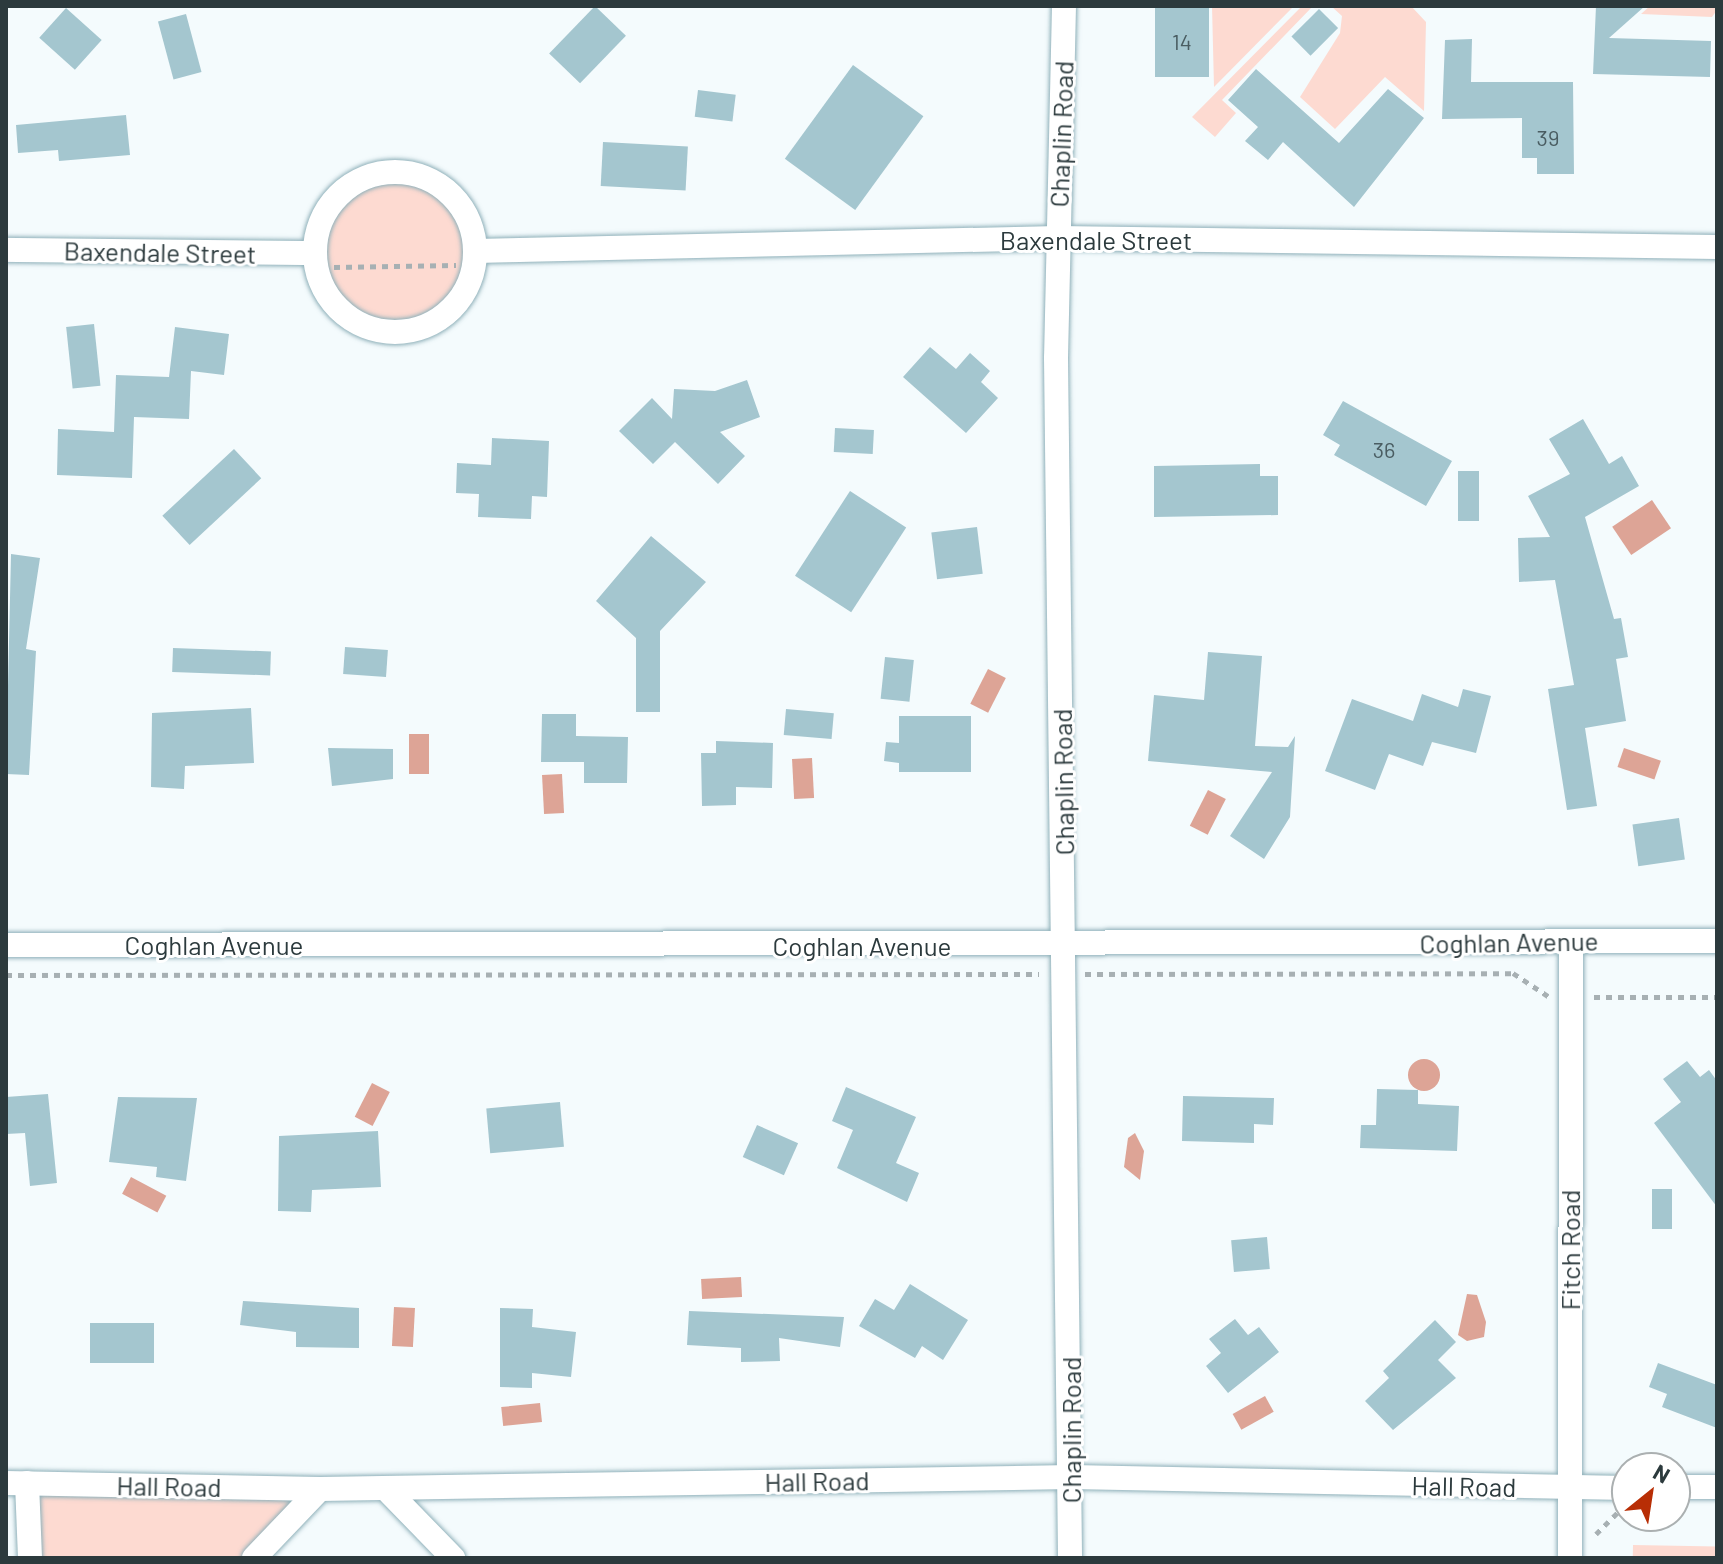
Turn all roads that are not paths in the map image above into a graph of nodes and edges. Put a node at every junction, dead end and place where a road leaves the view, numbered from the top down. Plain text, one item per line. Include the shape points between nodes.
1 (1064, 6) edge
2 (1058, 238) junction
3 (1717, 247) edge
4 (6, 250) edge
5 (474, 258) junction
6 (316, 260) junction
7 (1571, 941) junction
8 (1717, 941) edge
9 (6, 945) edge
10 (1066, 946) junction
11 (1072, 1477) junction
12 (16, 1483) edge
13 (1691, 1487) edge
14 (1717, 1487) edge
15 (385, 1488) junction
16 (1569, 1488) junction
17 (1611, 1488) edge
18 (320, 1489) junction
19 (30, 1558) edge
20 (254, 1558) edge
21 (453, 1558) edge
22 (1070, 1558) edge
23 (1570, 1558) edge

1 - 2 street, Chaplin Road
2 - 3 street, Baxendale Street
2 - 5 street, Baxendale Street
2 - 10 street, Chaplin Road
4 - 6 street, Baxendale Street
5 - 6 street via 453,309 427,326 396,333 365,327 338,310
5 - 6 street via 469,220 451,195 425,177 393,172 363,178 337,196 320,222
7 - 8 street, Coghlan Avenue
7 - 10 street, Coghlan Avenue
7 - 16 street, Fitch Road
9 - 10 street, Coghlan Avenue
10 - 11 street, Chaplin Road
11 - 15 street, Hall Road
11 - 16 street, Hall Road
11 - 22 street, Chaplin Road
12 - 18 street, Hall Road
12 - 19 street
13 - 14 street
15 - 18 street, Hall Road
15 - 21 street
16 - 17 street, Hall Road
16 - 23 street, Fitch Road
18 - 20 street

